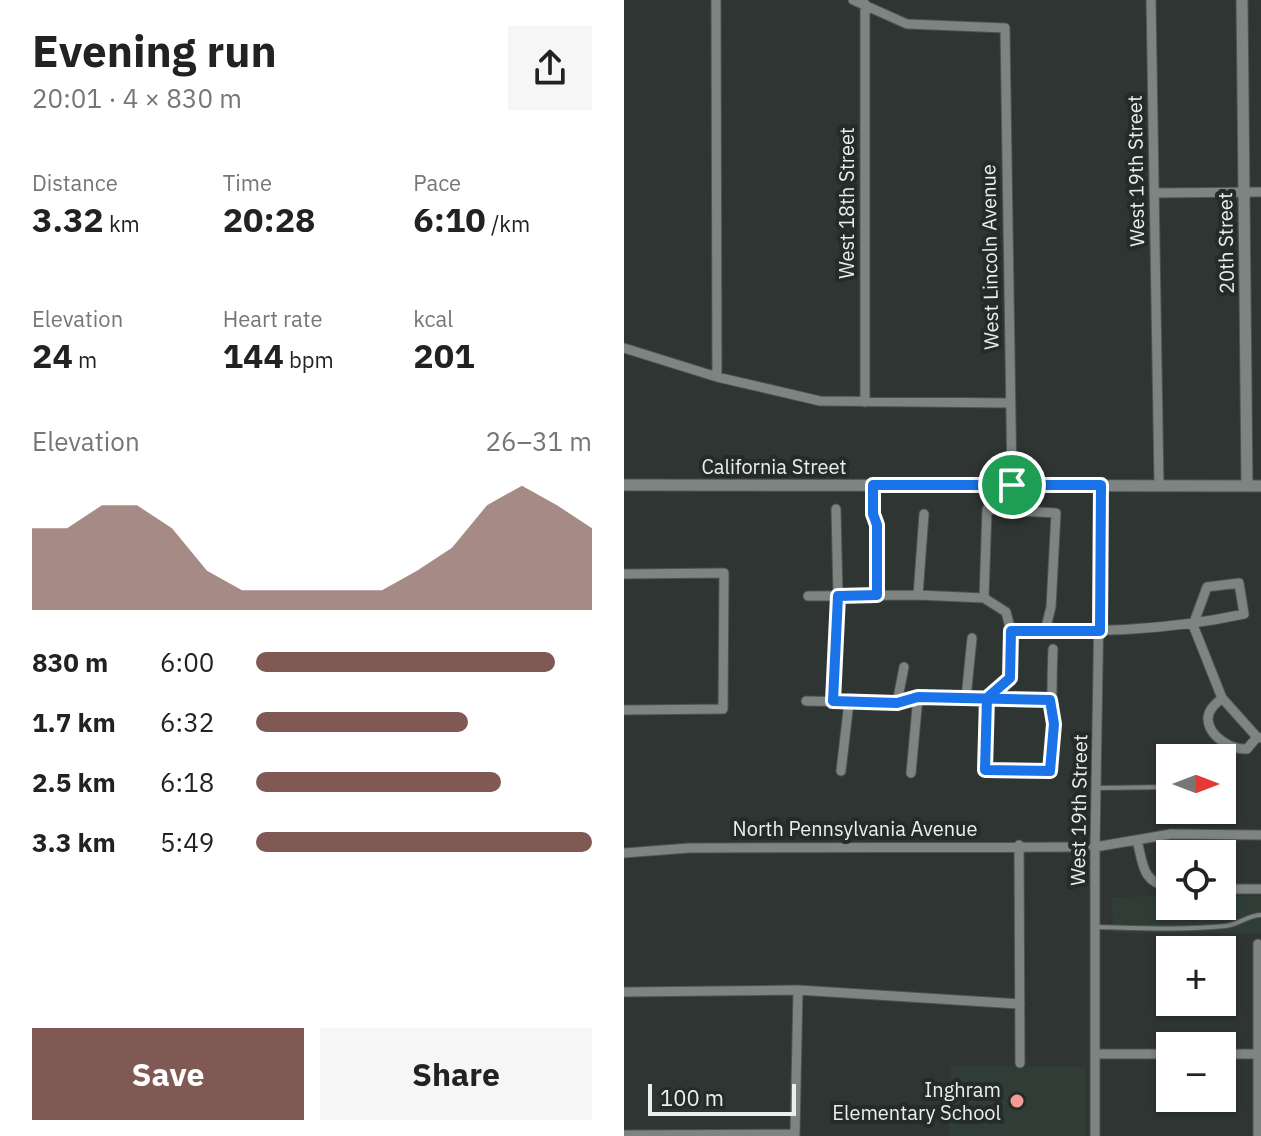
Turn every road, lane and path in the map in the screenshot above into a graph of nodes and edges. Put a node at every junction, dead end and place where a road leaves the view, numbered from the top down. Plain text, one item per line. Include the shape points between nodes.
1 (716, 0) edge
2 (853, 0) edge
3 (1151, 0) edge
4 (1242, 0) edge
5 (865, 4) junction
6 (1243, 192) junction
7 (1261, 192) edge
8 (1154, 193) junction
9 (624, 348) edge
10 (717, 377) junction
11 (865, 402) junction
12 (1010, 403) junction
13 (624, 485) edge
14 (873, 485) junction
15 (1012, 485) junction
16 (1101, 485) junction
17 (1159, 485) junction
18 (1247, 486) junction
19 (1261, 486) edge
20 (836, 509) dead end
21 (924, 514) dead end
22 (624, 574) edge
23 (877, 595) junction
24 (918, 595) junction
25 (808, 596) dead end
26 (838, 596) junction
27 (984, 598) junction
28 (1193, 625) junction
29 (1011, 631) junction
30 (1045, 631) junction
31 (1100, 631) junction
32 (972, 638) dead end
33 (1053, 649) dead end
34 (904, 667) dead end
35 (918, 697) junction
36 (966, 698) junction
37 (987, 698) junction
38 (1222, 698) junction
39 (1050, 700) junction
40 (806, 701) dead end
41 (833, 701) junction
42 (849, 702) junction
43 (897, 703) junction
44 (624, 710) edge
45 (1259, 738) edge
46 (841, 771) dead end
47 (911, 773) dead end
48 (1156, 787) edge
49 (1097, 788) junction
50 (1261, 835) edge
51 (1137, 840) junction
52 (1019, 845) junction
53 (1090, 847) junction
54 (624, 853) edge
55 (1156, 884) edge
56 (1236, 889) edge
57 (1261, 889) edge
58 (1261, 915) edge
59 (1095, 927) junction
60 (1258, 944) dead end
61 (798, 990) junction
62 (624, 992) edge
63 (1020, 1004) junction
64 (1096, 1054) junction
65 (1156, 1054) edge
66 (1236, 1054) edge
67 (1258, 1054) junction
68 (1020, 1063) dead end
69 (795, 1134) edge
70 (624, 1135) edge
71 (691, 1136) edge
72 (1095, 1136) edge
73 (1258, 1136) edge

1 - 10 street
2 - 5 street
3 - 8 street, West 19th Street
4 - 6 street, 20th Street
5 - 11 street, West 18th Street
5 - 12 street, West Lincoln Avenue via 907,24 1005,28
6 - 7 street
6 - 8 street
6 - 18 street, 20th Street
8 - 17 street, West 19th Street
9 - 10 street
10 - 11 street via 820,401
11 - 12 street
12 - 15 street, West Lincoln Avenue
13 - 14 street, California Street
14 - 15 street, California Street
14 - 23 street
15 - 16 street, California Street
16 - 17 street, California Street
16 - 31 street, West 19th Street
17 - 18 street, California Street
18 - 19 street, California Street
20 - 26 street
21 - 24 street
22 - 44 street via 724,573 723,709
23 - 24 street
23 - 26 street
24 - 27 street
25 - 26 street
26 - 41 street
27 - 29 street via 1006,612
27 - 30 street via 987,509 1056,513
28 - 28 street via 1244,614 1239,583 1207,587
28 - 31 street
28 - 38 street
29 - 30 street
29 - 37 street via 1010,678
30 - 31 street
31 - 49 street, West 19th Street
32 - 36 street
33 - 39 street
34 - 43 street
35 - 36 street
35 - 43 street
35 - 47 street
36 - 37 street
37 - 39 street
37 - 39 street via 985,770 1050,771
38 - 45 street
38 - 45 street via 1211,709 1211,727 1237,749 1247,749
40 - 41 street
41 - 42 street
42 - 43 street
42 - 46 street
48 - 49 lane
49 - 53 street, West 19th Street
50 - 51 street, North Pennsylvania Avenue via 1171,834
51 - 53 street, North Pennsylvania Avenue
51 - 55 street
52 - 53 street, North Pennsylvania Avenue
52 - 54 street, North Pennsylvania Avenue
52 - 63 street
53 - 59 street, West 19th Street
56 - 57 street
58 - 59 lane via 1230,925
59 - 64 street, West 19th Street
60 - 67 street
61 - 62 street
61 - 63 street
61 - 69 street
63 - 68 street
64 - 65 street
64 - 72 street, West 19th Street
66 - 67 street
67 - 73 street
69 - 71 street
70 - 71 street

